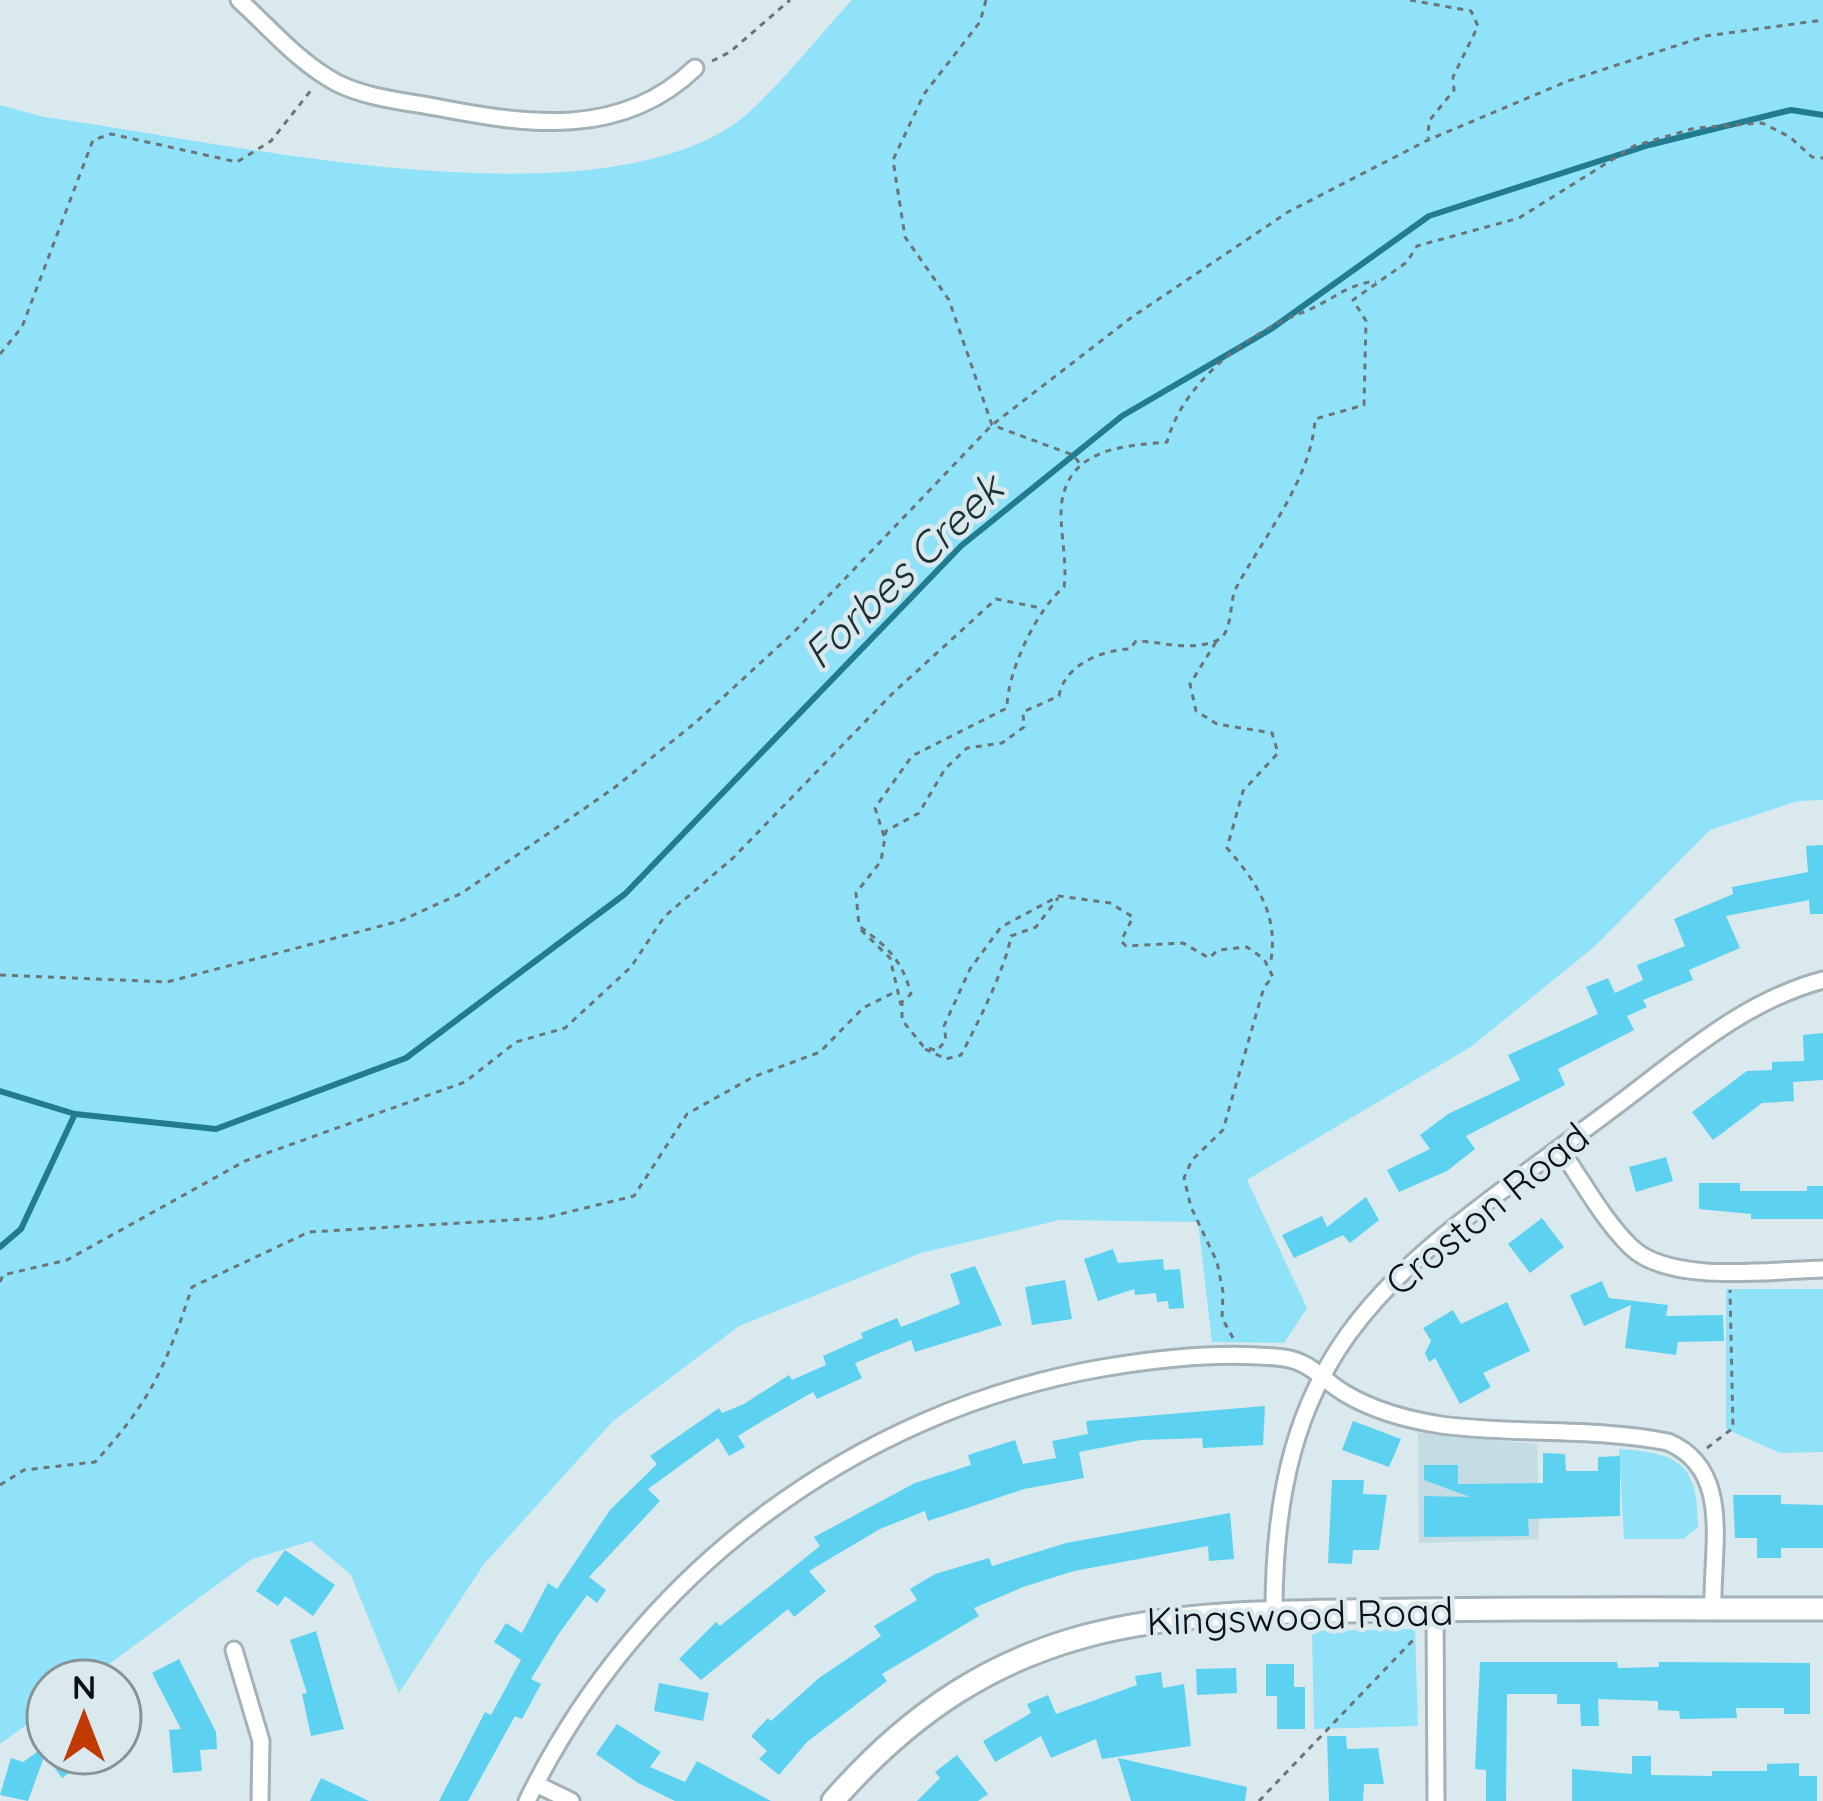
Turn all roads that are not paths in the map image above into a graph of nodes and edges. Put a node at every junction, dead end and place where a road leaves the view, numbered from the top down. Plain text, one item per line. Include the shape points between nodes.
1 (239, 0) edge
2 (695, 68) road end
3 (1823, 980) edge
4 (1560, 1148) junction
5 (1823, 1269) edge
6 (1322, 1373) junction
7 (1435, 1609) junction
8 (1713, 1609) junction
9 (1823, 1609) edge
10 (1274, 1611) junction
11 (234, 1650) dead end
12 (536, 1784) junction
13 (260, 1801) edge
14 (527, 1801) edge
15 (571, 1801) edge
16 (833, 1801) edge
17 (1436, 1801) edge

1 - 2 street via 321,73 379,97 496,119 560,123 638,108
3 - 4 street, Croston Road via 1748,1008
4 - 5 street via 1631,1247 1665,1268
4 - 6 street, Croston Road via 1400,1272
6 - 8 street via 1348,1396 1414,1420 1655,1439 1695,1458 1714,1503
6 - 10 street, Croston Road via 1283,1483
6 - 12 street via 1288,1358 1132,1363 942,1414 827,1470 700,1568 626,1643
7 - 8 street, Kingswood Road
7 - 10 street, Kingswood Road
7 - 17 street
8 - 9 street, Kingswood Road
10 - 16 street, Kingswood Road via 1157,1617 1024,1657 932,1710
11 - 13 street via 260,1741
12 - 14 street
12 - 15 street

